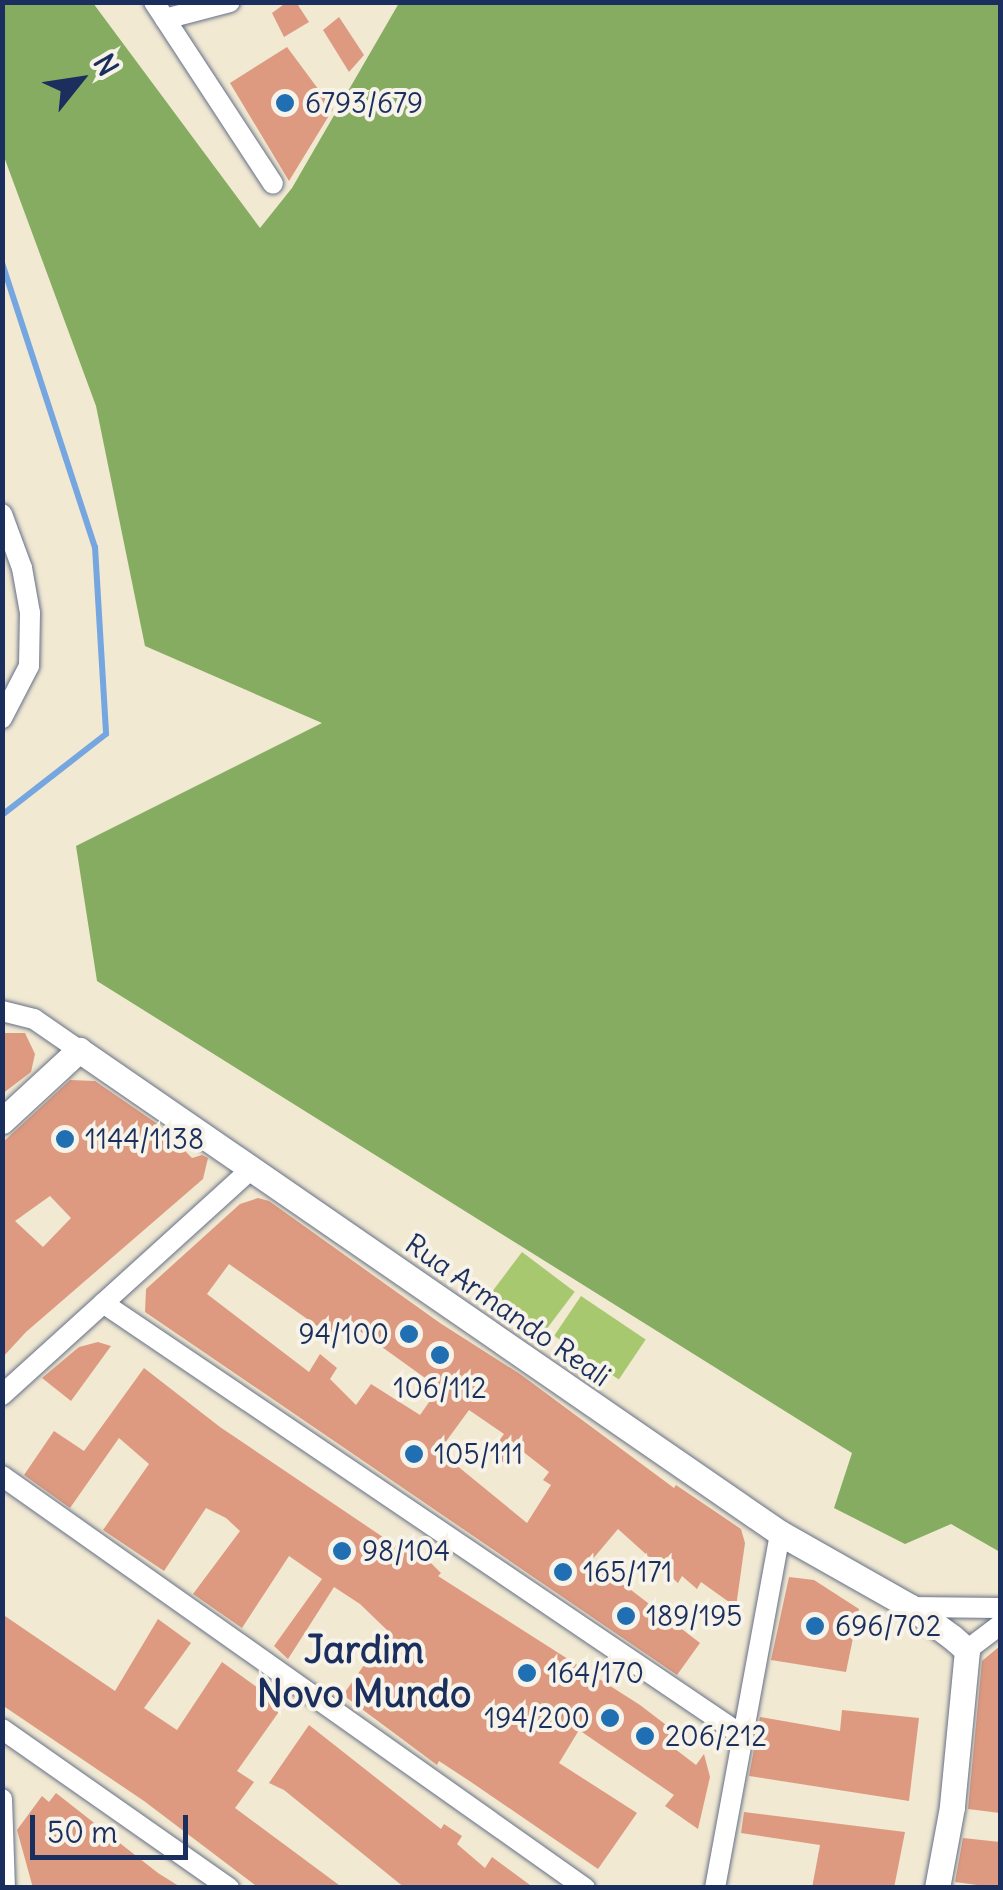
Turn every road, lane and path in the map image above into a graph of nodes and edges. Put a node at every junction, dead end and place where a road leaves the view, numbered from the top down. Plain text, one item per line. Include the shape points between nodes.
1 (230, 2) edge
2 (160, 11) edge
3 (273, 184) dead end
4 (2, 514) edge
5 (2, 718) edge
6 (2, 1011) edge
7 (79, 1050) junction
8 (2, 1121) edge
9 (251, 1169) junction
10 (103, 1303) junction
11 (2, 1395) edge
12 (2, 1476) edge
13 (780, 1533) junction
14 (911, 1607) junction
15 (1000, 1608) edge
16 (1000, 1626) edge
17 (967, 1650) junction
18 (2, 1728) edge
19 (743, 1736) junction
20 (2, 1800) edge
21 (5, 1888) edge
22 (230, 1888) edge
23 (585, 1888) edge
24 (715, 1888) edge
25 (937, 1888) edge

1 - 2 street
2 - 3 street
4 - 5 street via 30,613 29,666
6 - 7 street via 34,1020
7 - 8 street
7 - 9 street, Rua Armando Reali
9 - 10 street
9 - 13 street, Rua Armando Reali
10 - 11 street
10 - 19 street
12 - 23 street
13 - 14 street, Rua Armando Reali
13 - 19 street
14 - 15 street
14 - 17 street, Rua Armando Reali
16 - 17 street
17 - 25 street
18 - 22 street
19 - 24 street
20 - 21 street

